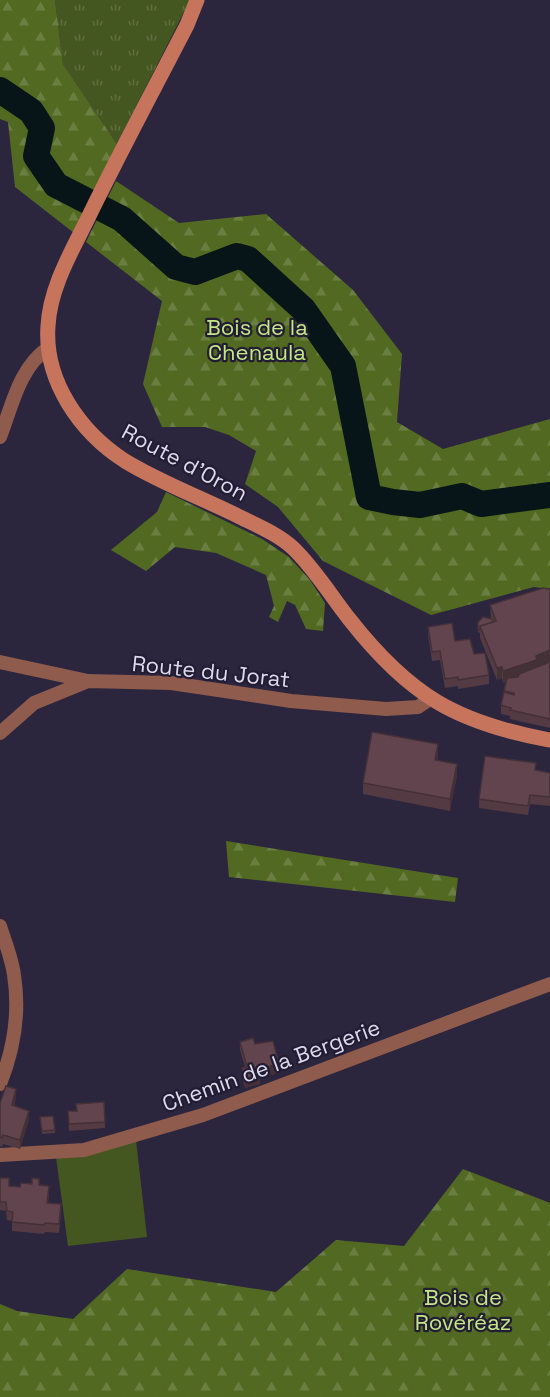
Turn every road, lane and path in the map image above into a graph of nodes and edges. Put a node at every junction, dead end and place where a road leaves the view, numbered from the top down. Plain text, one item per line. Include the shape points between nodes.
1 (197, 0) edge
2 (48, 348) junction
3 (0, 437) edge
4 (0, 662) edge
5 (88, 681) junction
6 (430, 699) junction
7 (0, 733) edge
8 (550, 740) edge
9 (0, 926) edge
10 (550, 984) edge
11 (0, 1084) edge
12 (0, 1155) edge

1 - 2 main road, Route d'Oron via 61,275 52,301
2 - 3 street via 25,373
2 - 6 main road, Route d'Oron via 63,395 96,439 126,461 286,543 368,643
4 - 5 street
5 - 6 street, Route du Jorat via 171,683 386,710 418,707
5 - 7 street, Route du Jorat via 34,703
6 - 8 main road, Route d'Oron via 470,720
9 - 11 street via 14,974 17,1026
10 - 12 street, Chemin de la Bergerie via 203,1115 84,1150

